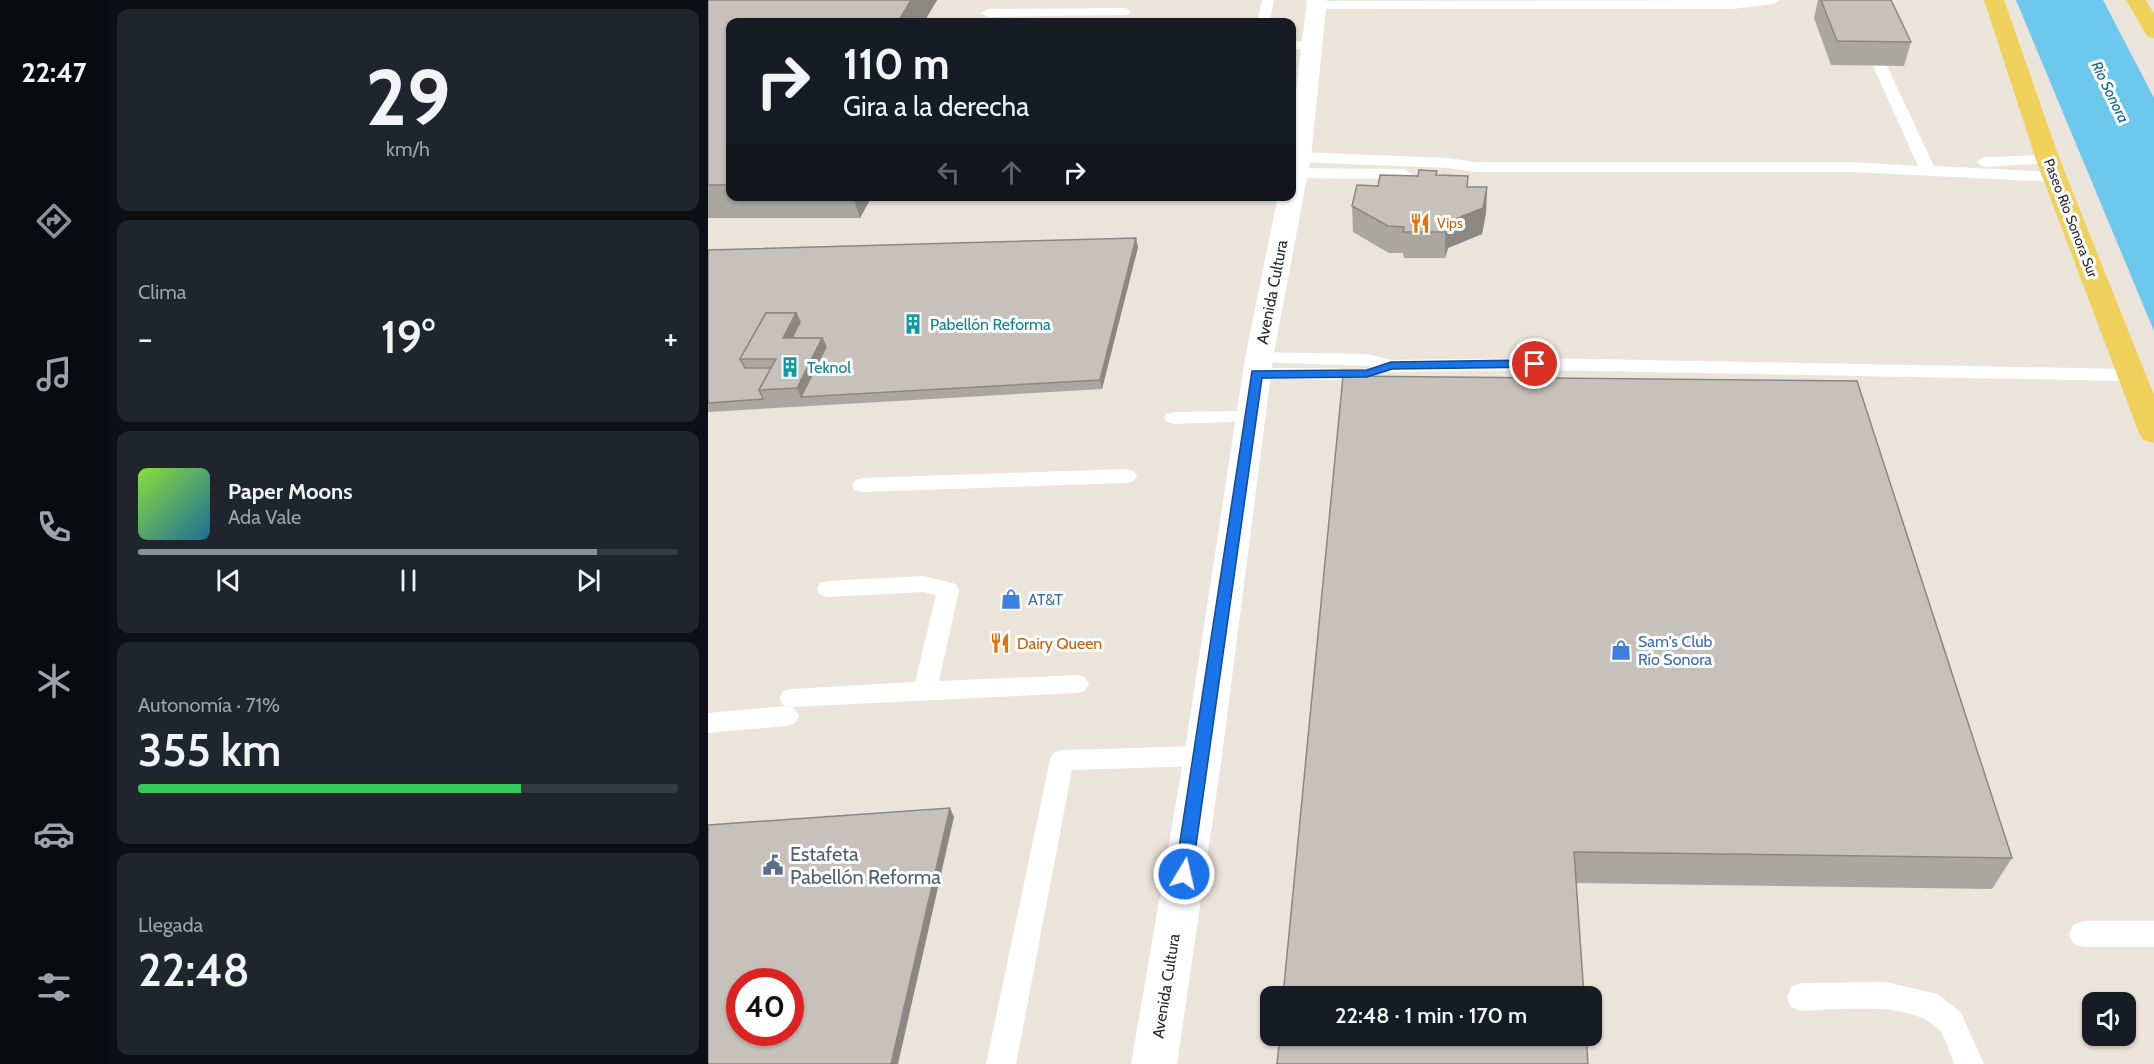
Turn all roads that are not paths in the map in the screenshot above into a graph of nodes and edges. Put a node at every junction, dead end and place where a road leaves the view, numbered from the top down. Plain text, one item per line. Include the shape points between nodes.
1 (995, 0) edge
2 (1268, 0) edge
3 (1774, 0) edge
4 (1994, 0) edge
5 (2136, 0) edge
6 (1317, 3) edge
7 (1123, 12) edge
8 (985, 18) edge
9 (1265, 18) edge
10 (2154, 32) edge
11 (1301, 45) edge
12 (1880, 66) edge
13 (1296, 140) edge
14 (1927, 168) junction
15 (2051, 169) junction
16 (1296, 178) edge
17 (1289, 201) edge
18 (1257, 366) junction
19 (2132, 375) junction
20 (1251, 417) junction
21 (1174, 418) dead end
22 (2154, 433) edge
23 (1127, 476) dead end
24 (862, 485) dead end
25 (828, 589) dead end
26 (1077, 684) dead end
27 (925, 692) junction
28 (708, 723) edge
29 (1203, 756) junction
30 (2083, 934) dead end
31 (2154, 934) edge
32 (1801, 997) dead end
33 (1001, 1064) edge
34 (1154, 1064) edge
35 (1969, 1064) edge

1 - 8 lane
2 - 9 lane
3 - 6 lane via 1731,5
4 - 15 main road, Paseo Rio Sonora Sur
5 - 10 main road
6 - 11 street, Avenida Cultura
7 - 8 lane
11 - 13 street, Avenida Cultura
12 - 14 lane
14 - 15 lane
14 - 16 lane via 1476,167 1446,174
15 - 19 main road, Paseo Rio Sonora Sur
17 - 18 street, Avenida Cultura
18 - 19 lane via 1367,374 1391,366 1535,364
18 - 20 street, Avenida Cultura
19 - 22 main road, Paseo Rio Sonora Sur
20 - 21 lane
20 - 29 street, Avenida Cultura
23 - 24 lane
25 - 27 lane via 923,584 948,590
26 - 27 lane
27 - 28 lane via 789,707
29 - 33 lane via 1062,760
29 - 34 street, Avenida Cultura
30 - 31 lane
32 - 35 lane via 1885,996 1928,1004 1951,1023

